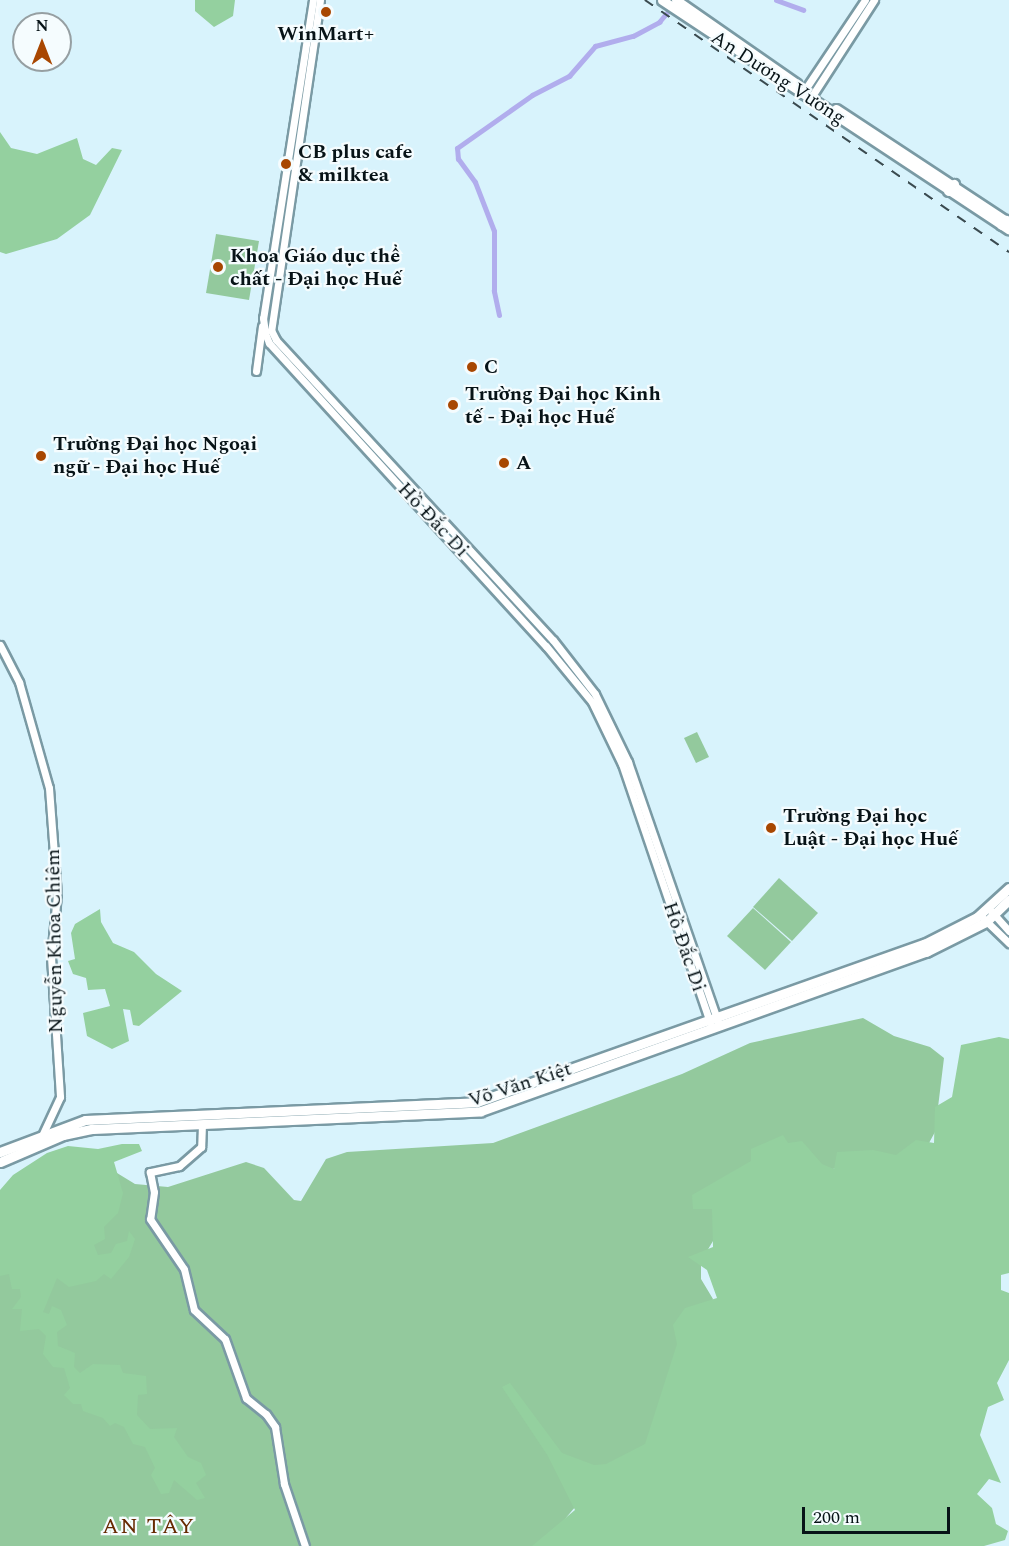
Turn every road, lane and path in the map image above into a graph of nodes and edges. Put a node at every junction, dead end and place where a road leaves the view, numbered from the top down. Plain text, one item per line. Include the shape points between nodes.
1 (313, 0) edge
2 (320, 0) edge
3 (662, 0) edge
4 (676, 0) edge
5 (865, 0) edge
6 (874, 0) edge
7 (846, 36) junction
8 (808, 94) junction
9 (1007, 224) edge
10 (263, 318) junction
11 (268, 331) junction
12 (256, 371) dead end
13 (0, 645) edge
14 (1009, 888) edge
15 (1009, 900) edge
16 (992, 911) junction
17 (983, 918) junction
18 (1009, 931) edge
19 (1009, 943) edge
20 (714, 1021) junction
21 (202, 1120) junction
22 (45, 1137) junction
23 (0, 1152) edge
24 (0, 1162) edge
25 (305, 1546) edge

1 - 10 street
2 - 11 street
3 - 8 main road, An Dương Vương
4 - 8 main road, An Dương Vương
5 - 7 street
6 - 7 street
7 - 8 street
8 - 9 main road, An Dương Vương
10 - 11 street
10 - 12 street
11 - 20 street, Hồ Đắc Di via 357,433 553,640 606,710 628,762
13 - 22 street, Nguyễn Khoa Chiêm via 19,682 49,788 57,894 52,988 60,1097
14 - 16 main road, Võ Văn Kiệt
15 - 16 main road, Võ Văn Kiệt
16 - 17 main road, Võ Văn Kiệt
16 - 18 street
17 - 19 street
17 - 20 main road, Võ Văn Kiệt via 926,952
20 - 21 main road, Võ Văn Kiệt via 481,1111
21 - 22 main road, Võ Văn Kiệt via 86,1120
21 - 25 street via 201,1147 179,1166 150,1172 154,1192 150,1219 184,1269 194,1310 225,1339 246,1398 275,1427 284,1484
22 - 23 main road, Võ Văn Kiệt
22 - 24 main road, Võ Văn Kiệt

